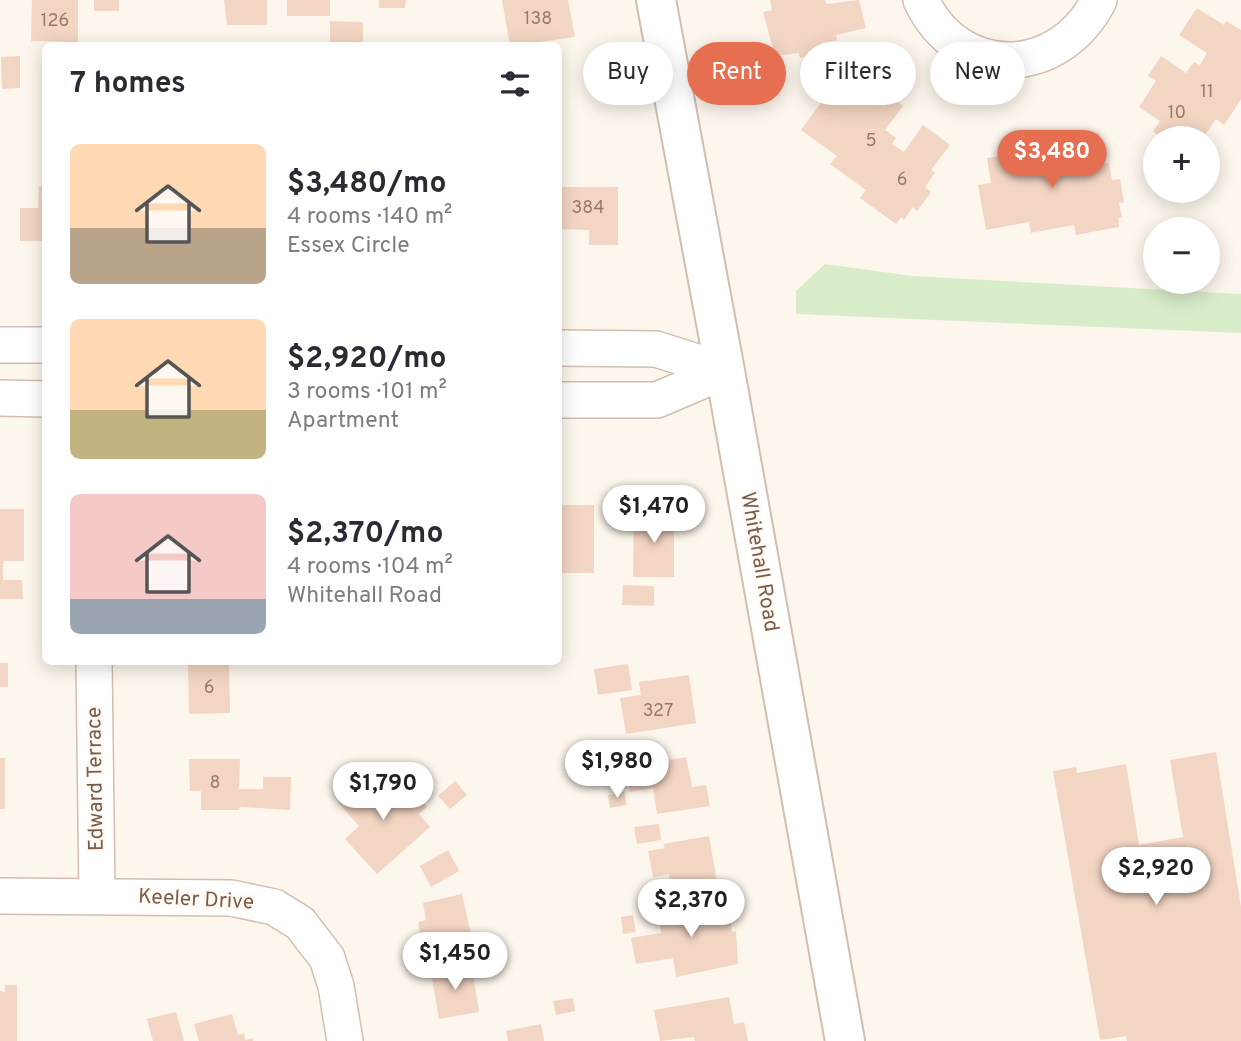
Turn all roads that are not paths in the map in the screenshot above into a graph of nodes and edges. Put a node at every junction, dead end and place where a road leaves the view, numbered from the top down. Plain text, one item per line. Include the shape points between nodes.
1 (656, 0) edge
2 (921, 0) edge
3 (1099, 0) edge
4 (0, 345) edge
5 (42, 345) edge
6 (562, 348) edge
7 (725, 371) junction
8 (0, 398) edge
9 (42, 399) edge
10 (562, 400) edge
11 (94, 665) edge
12 (0, 896) edge
13 (97, 896) junction
14 (345, 1041) edge
15 (845, 1041) edge

1 - 7 street, Whitehall Road
2 - 3 street via 953,43 983,57 1013,61 1042,55 1063,43
4 - 5 street
6 - 7 street via 656,349
7 - 10 street via 657,400
7 - 15 street, Whitehall Road
8 - 9 street
11 - 13 street, Edward Terrace
12 - 13 street, Keeler Drive
13 - 14 street, Keeler Drive via 246,899 288,914 310,933 327,958

